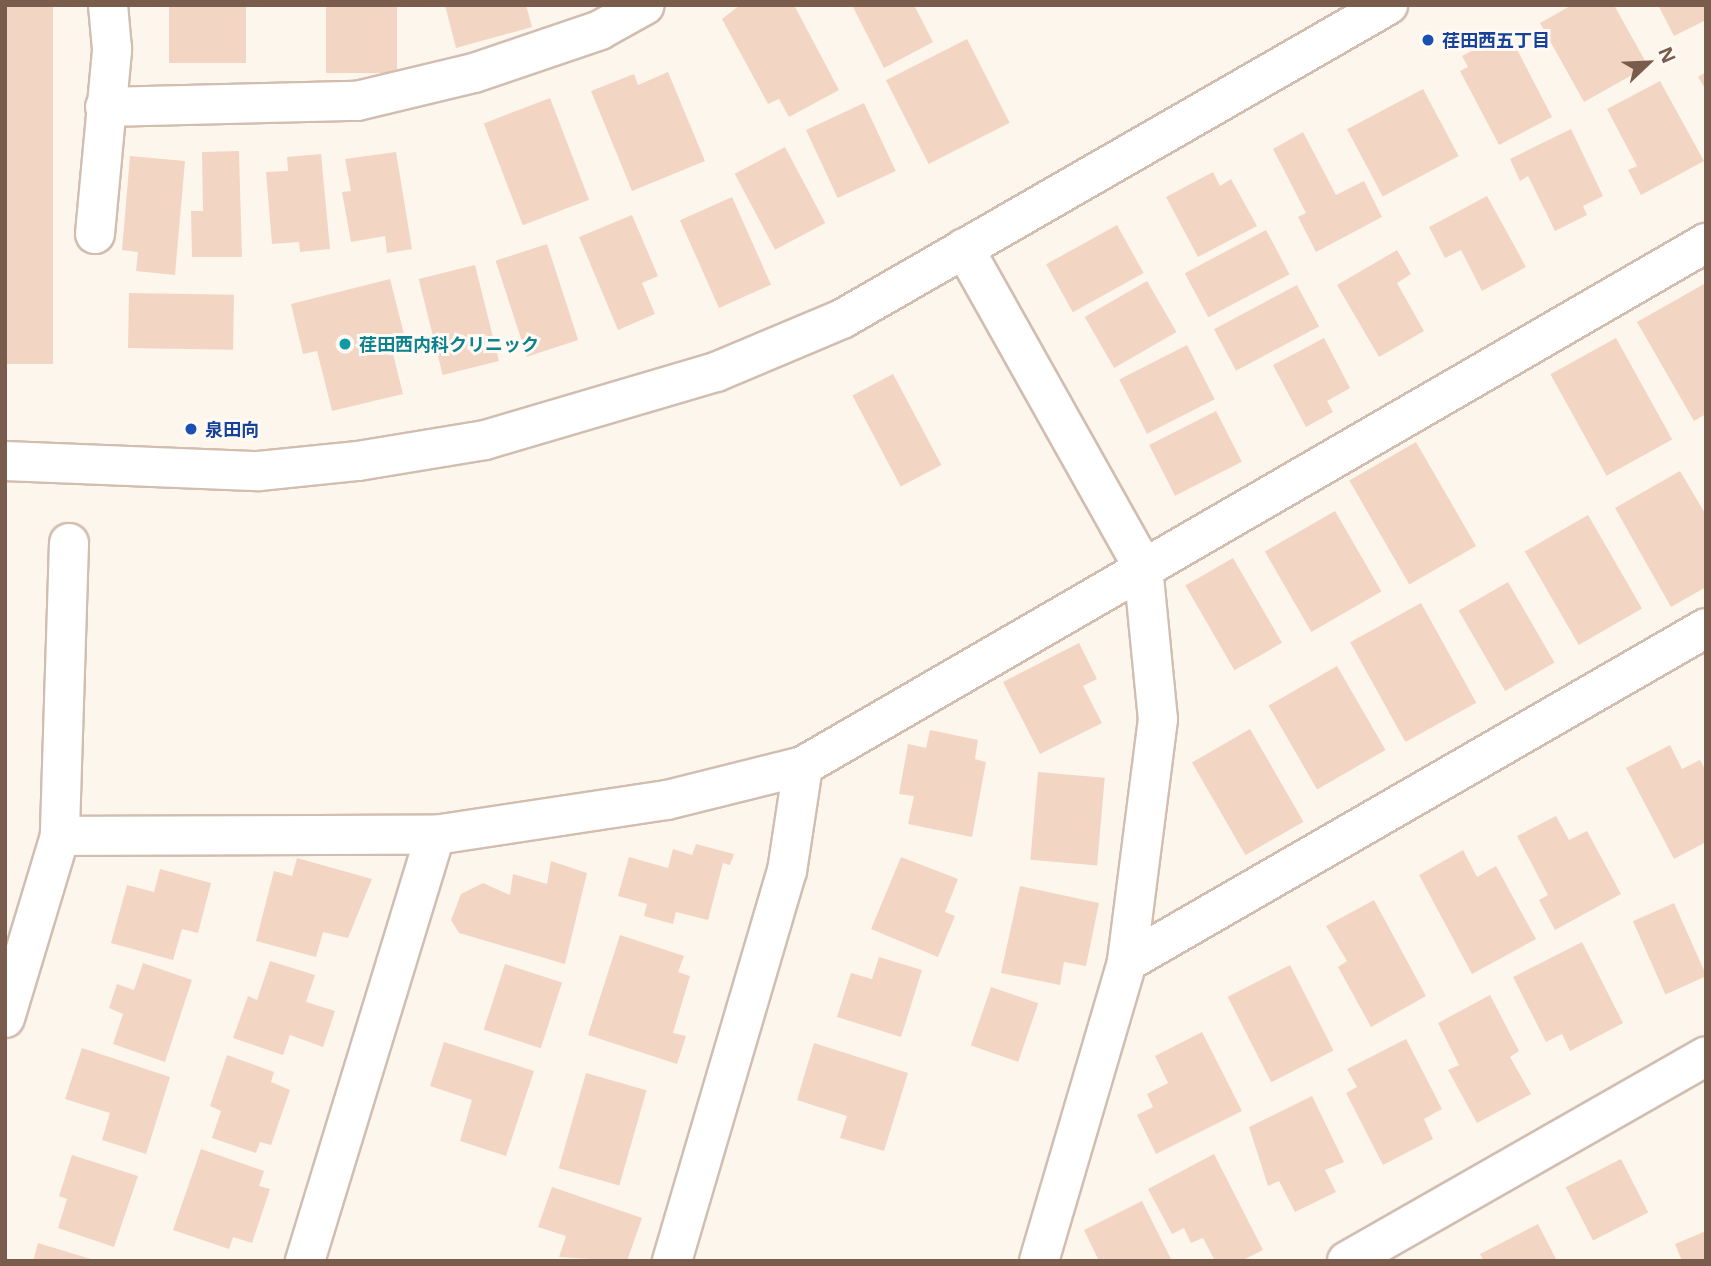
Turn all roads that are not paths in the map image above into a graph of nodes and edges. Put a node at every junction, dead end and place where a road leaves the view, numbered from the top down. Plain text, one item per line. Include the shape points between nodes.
1 (108, 5) edge
2 (645, 5) edge
3 (1388, 5) edge
4 (594, 18) edge
5 (105, 107) junction
6 (95, 234) dead end
7 (1706, 243) edge
8 (964, 248) junction
9 (5, 461) edge
10 (69, 543) dead end
11 (1143, 567) junction
12 (1706, 628) edge
13 (803, 766) junction
14 (435, 835) junction
15 (60, 836) junction
16 (1127, 962) junction
17 (5, 1018) edge
18 (1706, 1056) edge
19 (305, 1261) edge
20 (672, 1261) edge
21 (1039, 1261) edge
22 (1347, 1261) edge

1 - 5 street
2 - 4 street
3 - 8 street
4 - 5 street via 474,73 357,101
5 - 6 street
7 - 11 street
8 - 9 street via 842,319 716,372 485,440 259,471
8 - 11 street
10 - 15 street
11 - 13 street
11 - 16 street via 1158,719
12 - 16 street
13 - 14 street via 667,800
13 - 20 street via 788,871
14 - 15 street
14 - 19 street
15 - 17 street
16 - 21 street
18 - 22 street

